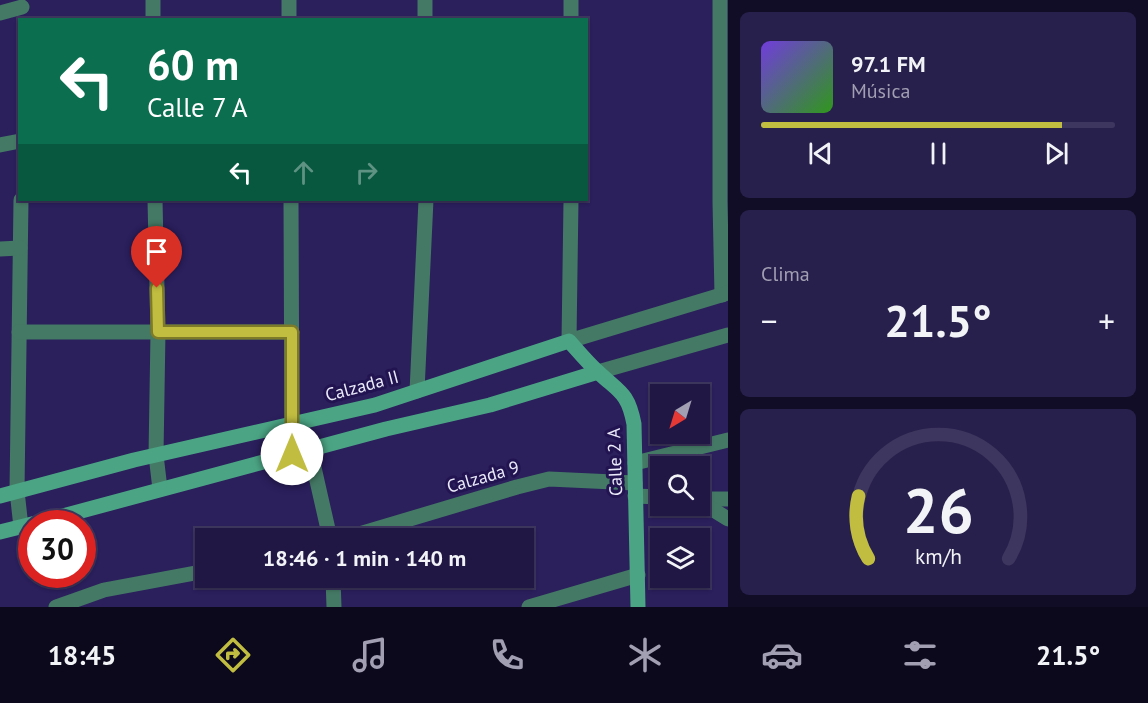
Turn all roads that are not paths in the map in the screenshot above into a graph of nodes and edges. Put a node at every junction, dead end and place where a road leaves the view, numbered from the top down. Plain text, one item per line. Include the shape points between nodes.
1 (153, 0) edge
2 (289, 0) edge
3 (425, 0) edge
4 (571, 0) edge
5 (720, 0) edge
6 (22, 9) edge
7 (0, 13) edge
8 (153, 18) edge
9 (289, 18) edge
10 (425, 18) edge
11 (571, 18) edge
12 (724, 101) edge
13 (18, 141) edge
14 (0, 145) edge
15 (21, 201) edge
16 (155, 201) edge
17 (291, 201) edge
18 (426, 201) edge
19 (571, 201) edge
20 (20, 248) junction
21 (0, 249) edge
22 (725, 294) edge
23 (19, 332) junction
24 (158, 332) junction
25 (292, 332) junction
26 (728, 335) edge
27 (569, 341) junction
28 (598, 372) junction
29 (417, 391) junction
30 (292, 424) junction
31 (728, 441) edge
32 (310, 450) junction
33 (292, 454) junction
34 (156, 455) junction
35 (635, 464) junction
36 (160, 489) junction
37 (635, 490) junction
38 (17, 491) junction
39 (650, 494) edge
40 (0, 496) edge
41 (728, 499) edge
42 (710, 500) edge
43 (710, 507) edge
44 (24, 510) edge
45 (84, 510) edge
46 (728, 519) edge
47 (18, 528) edge
48 (328, 528) edge
49 (380, 528) edge
50 (0, 532) edge
51 (195, 573) edge
52 (638, 575) junction
53 (333, 588) edge
54 (56, 607) edge
55 (334, 607) edge
56 (529, 607) edge
57 (638, 607) edge

1 - 8 street
2 - 9 street
3 - 10 street
4 - 11 street
5 - 12 street
6 - 7 street
12 - 22 street
13 - 14 street
15 - 20 street
16 - 24 street
17 - 25 street
18 - 29 street
19 - 27 street
20 - 21 street
20 - 23 street
22 - 27 street, Calzada II
23 - 24 street
23 - 38 street
24 - 25 street
24 - 34 street
25 - 30 street
26 - 28 street
27 - 28 street, Calle 2 A
27 - 29 street, Calzada II
28 - 32 street via 490,405
28 - 35 street, Calle 2 A via 622,391 631,407
29 - 30 street, Calzada II
30 - 33 street
30 - 34 street, Calzada II
31 - 35 street
32 - 33 street
32 - 48 street
33 - 36 street
34 - 36 street
34 - 38 street, Calzada II
35 - 37 street, Calle 2 A
36 - 45 street
37 - 39 street, Calzada 9
37 - 49 street, Calzada 9 via 549,479
37 - 52 street, Calle 2 A
38 - 40 street, Calzada II
38 - 44 street
41 - 42 street
43 - 46 street
47 - 50 street
51 - 54 street via 104,590
52 - 56 street
52 - 57 street, Calle 2 A
53 - 55 street

